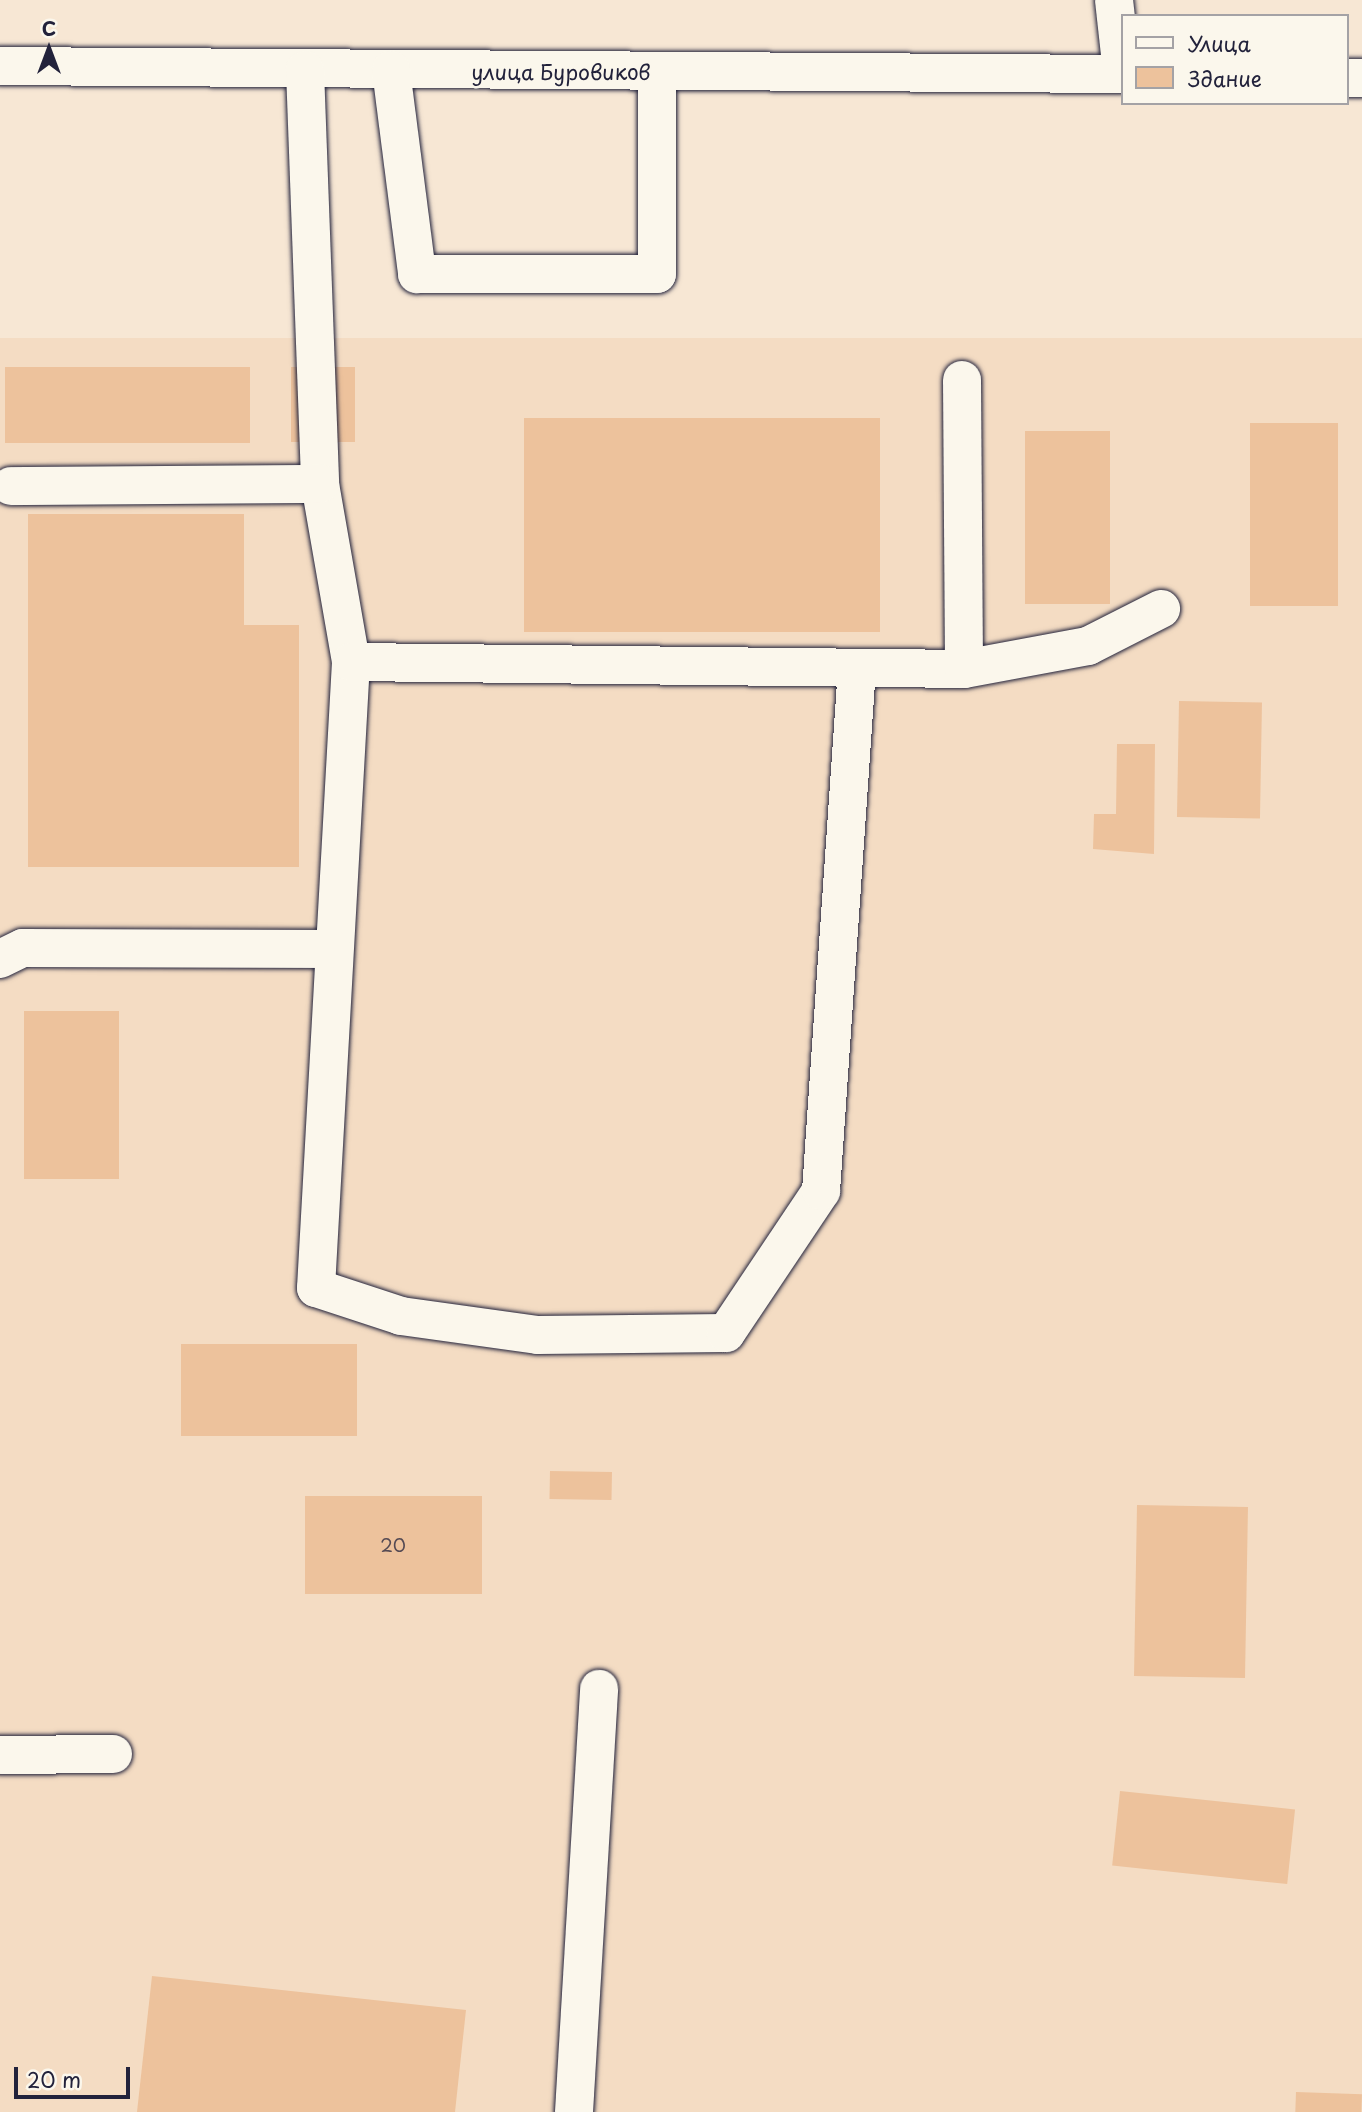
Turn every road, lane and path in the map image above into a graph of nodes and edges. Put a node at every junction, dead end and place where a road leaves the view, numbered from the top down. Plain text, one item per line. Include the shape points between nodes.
1 (1114, 0) edge
2 (1120, 55) edge
3 (0, 66) edge
4 (305, 70) junction
5 (391, 70) junction
6 (657, 72) junction
7 (1120, 73) edge
8 (962, 380) dead end
9 (320, 484) junction
10 (11, 486) dead end
11 (1161, 609) dead end
12 (351, 662) junction
13 (857, 668) junction
14 (964, 669) junction
15 (332, 949) junction
16 (0, 959) edge
17 (599, 1689) dead end
18 (113, 1754) dead end
19 (0, 1755) edge
20 (573, 2112) edge

1 - 2 street
3 - 4 street, улица Буровиков
4 - 5 street, улица Буровиков
4 - 9 street
5 - 6 street, улица Буровиков
5 - 6 street via 417,274 657,274
6 - 7 street, улица Буровиков
8 - 14 street
9 - 10 street
9 - 12 street
11 - 14 street via 1088,646
12 - 13 street
12 - 15 street
13 - 14 street
13 - 15 street via 821,1191 726,1333 538,1335 401,1316 316,1288
15 - 16 street via 23,948
17 - 20 street
18 - 19 street

